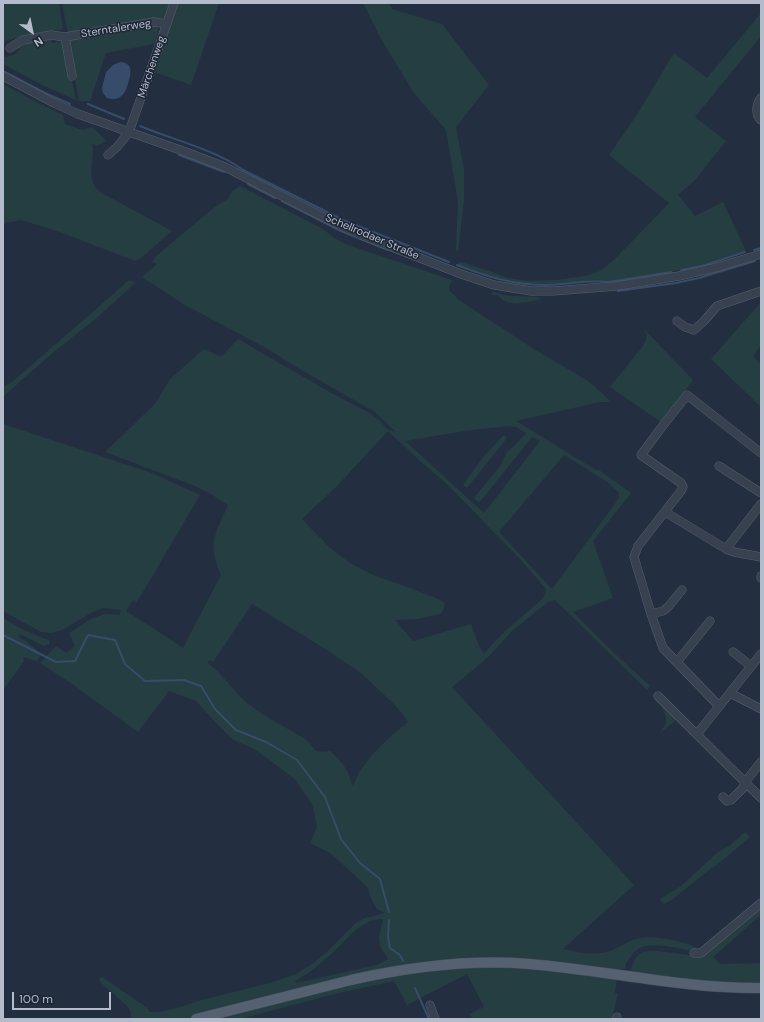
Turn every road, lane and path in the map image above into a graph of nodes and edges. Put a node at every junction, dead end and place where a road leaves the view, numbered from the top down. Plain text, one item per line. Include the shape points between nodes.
1 (174, 3) edge
2 (167, 24) junction
3 (65, 37) junction
4 (10, 48) dead end
5 (3, 76) edge
6 (72, 76) dead end
7 (761, 98) edge
8 (761, 120) edge
9 (129, 132) junction
10 (108, 155) dead end
11 (761, 254) edge
12 (761, 291) edge
13 (677, 321) dead end
14 (761, 453) edge
15 (719, 466) dead end
16 (761, 493) edge
17 (761, 504) edge
18 (665, 512) junction
19 (726, 549) junction
20 (761, 557) edge
21 (682, 590) dead end
22 (651, 614) junction
23 (710, 621) dead end
24 (733, 652) dead end
25 (761, 654) edge
26 (677, 662) junction
27 (751, 666) junction
28 (730, 694) junction
29 (658, 696) dead end
30 (719, 706) junction
31 (761, 709) edge
32 (697, 734) junction
33 (761, 762) edge
34 (745, 782) junction
35 (723, 797) dead end
36 (761, 798) edge
37 (761, 903) edge
38 (694, 953) dead end
39 (761, 988) edge
40 (430, 1004) dead end
41 (196, 1019) edge
42 (436, 1019) edge

1 - 2 street, Märchenweg
2 - 3 street, Sterntalerweg via 154,22
2 - 9 street, Märchenweg
3 - 4 street, Sterntalerweg via 51,35 23,40
3 - 6 street, Sterntalerweg
5 - 9 street, Schellrodaer Straße via 54,103
7 - 8 street via 757,112
9 - 10 street
9 - 11 street, Schellrodaer Straße via 225,167 361,235 494,285 531,291 617,286 679,276
12 - 13 street via 717,306 694,330
14 - 18 street via 687,395 642,453 642,456 683,487
15 - 16 street
17 - 19 street
18 - 19 street
18 - 22 street via 638,546 634,557
19 - 20 street
21 - 22 street via 668,607
22 - 26 street via 663,648
23 - 26 street
24 - 27 street
25 - 27 street
26 - 30 street
27 - 28 street
28 - 30 street
28 - 31 street
29 - 32 street
30 - 32 street
32 - 34 street
33 - 34 street
34 - 35 street via 743,788 731,800 727,801
34 - 36 street
37 - 38 street via 701,953
39 - 41 main road via 680,984 527,964 469,963 376,974
40 - 42 street

